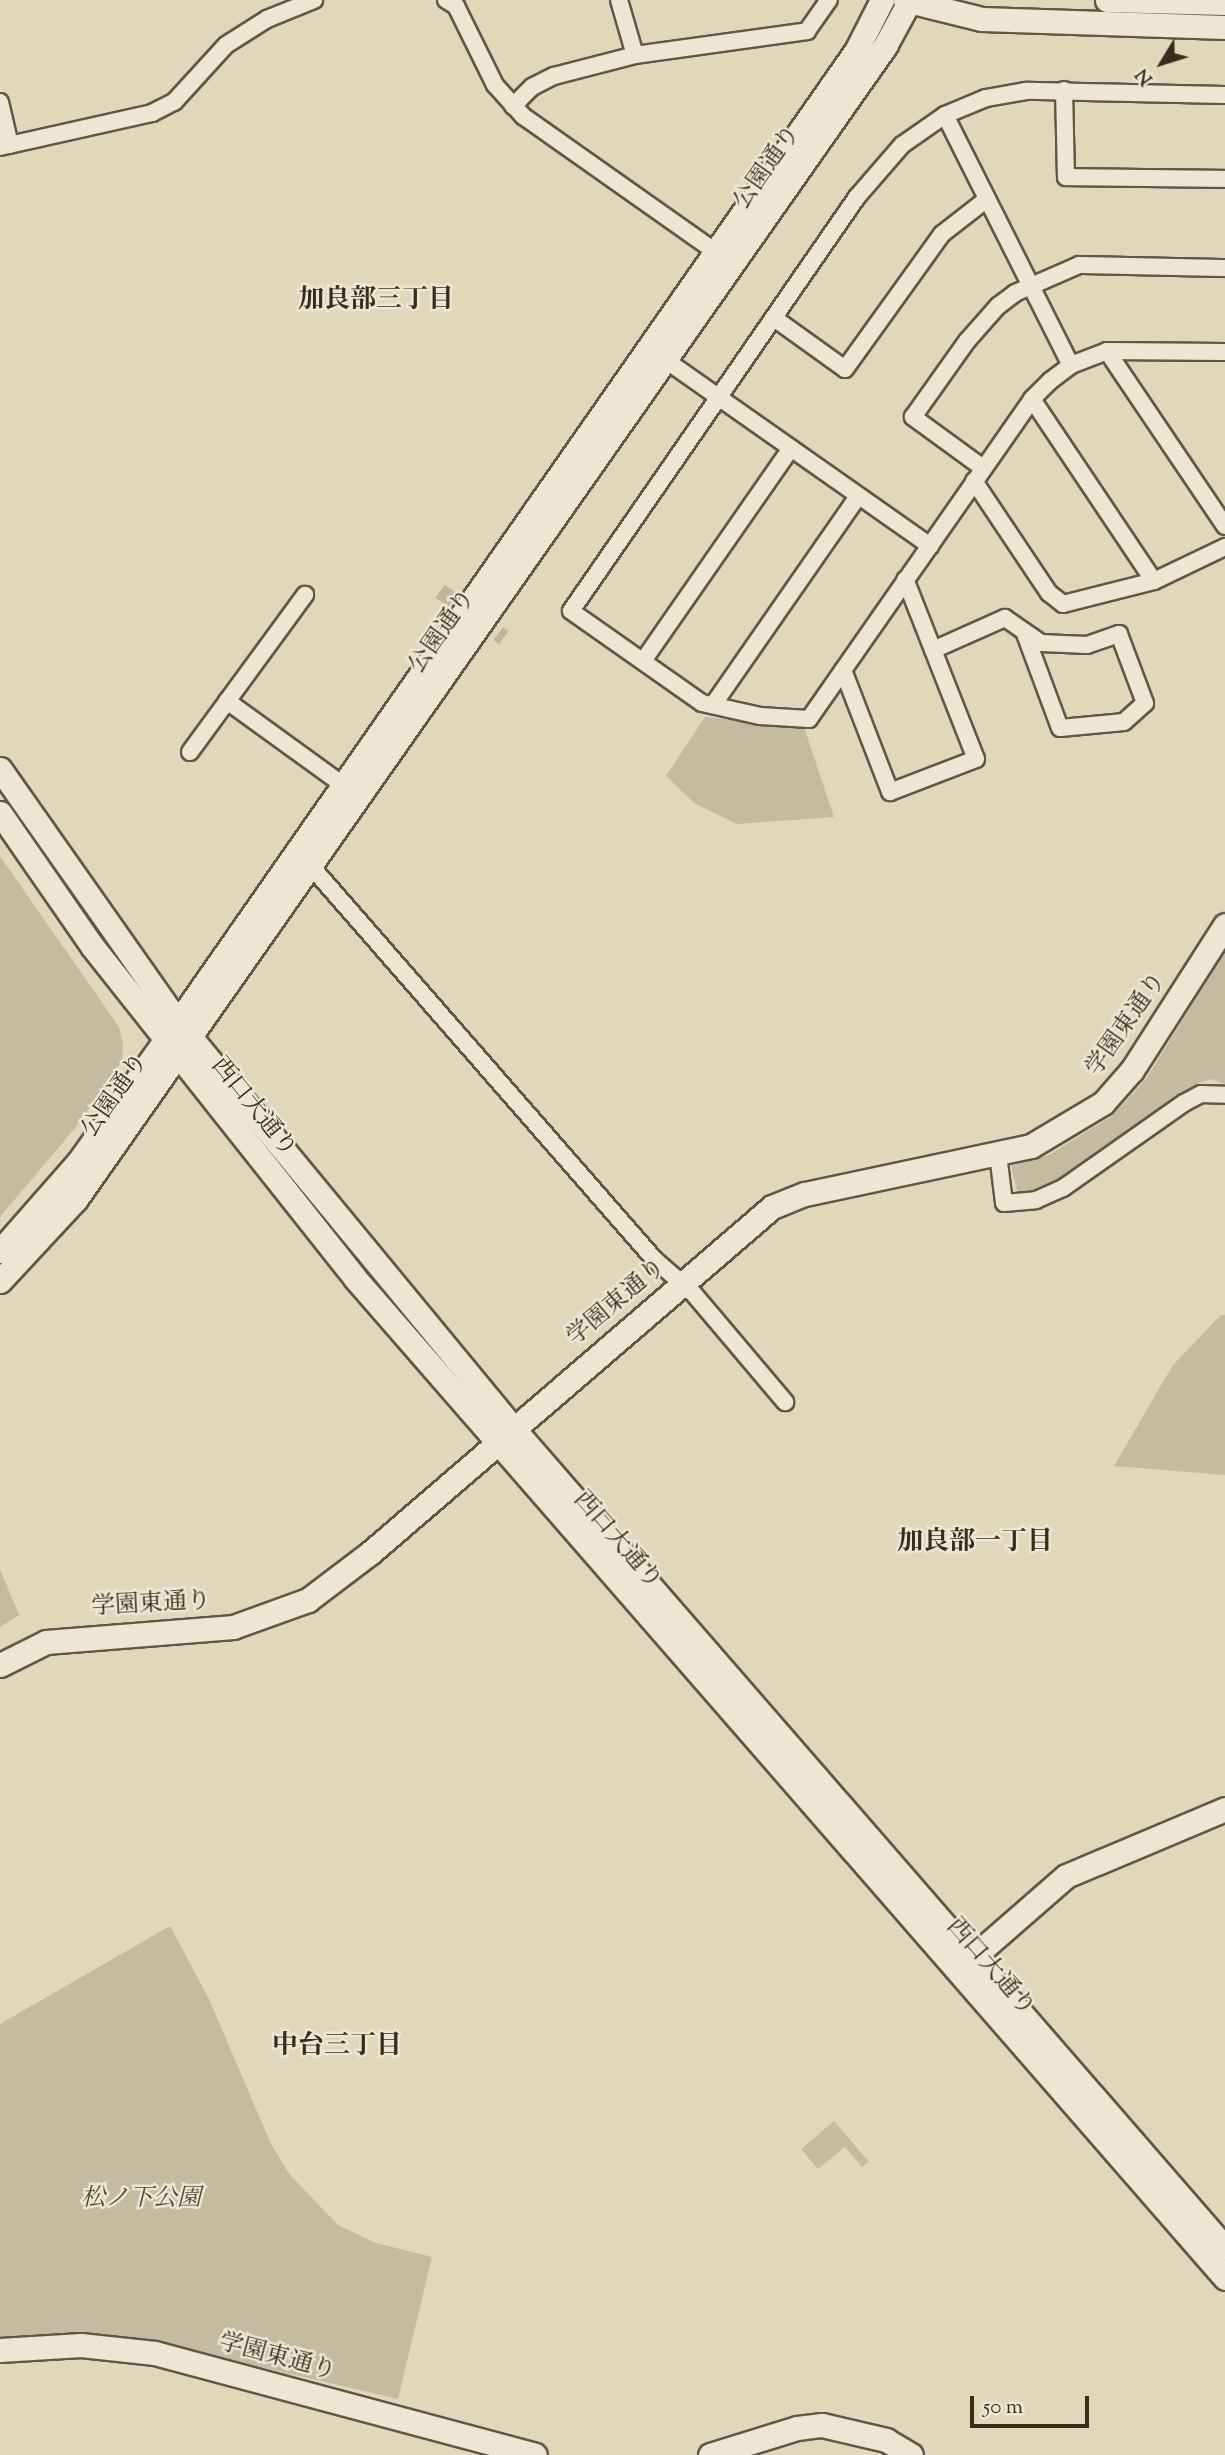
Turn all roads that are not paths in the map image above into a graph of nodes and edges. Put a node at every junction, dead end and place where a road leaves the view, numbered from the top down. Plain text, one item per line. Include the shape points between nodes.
1 (314, 0) edge
2 (446, 0) edge
3 (619, 0) edge
4 (829, 0) edge
5 (882, 0) edge
6 (1107, 0) edge
7 (908, 1) edge
8 (1225, 3) edge
9 (1225, 27) edge
10 (635, 55) junction
11 (1064, 90) junction
12 (1225, 95) edge
13 (0, 102) edge
14 (513, 106) junction
15 (945, 115) junction
16 (5, 146) edge
17 (1225, 179) edge
18 (987, 199) junction
19 (716, 252) junction
20 (1225, 268) edge
21 (1031, 285) junction
22 (774, 318) junction
23 (1107, 351) junction
24 (1225, 353) edge
25 (657, 354) junction
26 (1071, 365) junction
27 (719, 397) junction
28 (1032, 399) junction
29 (791, 448) junction
30 (979, 475) junction
31 (858, 496) junction
32 (1225, 526) edge
33 (930, 546) junction
34 (1225, 547) edge
35 (905, 579) junction
36 (1154, 581) junction
37 (306, 595) dead end
38 (1025, 634) junction
39 (933, 649) junction
40 (643, 661) junction
41 (843, 670) junction
42 (228, 701) junction
43 (713, 705) junction
44 (190, 752) dead end
45 (0, 769) edge
46 (351, 791) junction
47 (0, 813) edge
48 (310, 865) junction
49 (1225, 925) edge
50 (177, 1038) junction
51 (1225, 1095) edge
52 (998, 1154) junction
53 (0, 1251) edge
54 (0, 1281) edge
55 (681, 1284) junction
56 (785, 1402) dead end
57 (504, 1436) junction
58 (0, 1665) edge
59 (1225, 1809) edge
60 (965, 1964) junction
61 (1225, 2248) edge
62 (1225, 2278) edge
63 (0, 2350) edge
64 (535, 2455) edge
65 (709, 2455) edge
66 (911, 2455) edge

1 - 16 street via 267,19 226,45 174,102 152,113
2 - 14 street via 456,6 495,85
3 - 10 street
4 - 10 street via 807,31
5 - 19 street, 公園通り via 856,51
6 - 8 street
7 - 9 street via 982,19
7 - 25 street, 公園通り via 885,46
10 - 14 street via 554,76 532,87
11 - 12 street
11 - 15 street via 986,98
11 - 17 street via 1066,177
13 - 16 street
14 - 19 street
15 - 18 street
15 - 22 street via 902,145 884,164
18 - 21 street
18 - 22 street via 942,234 845,369
19 - 25 street, 公園通り
20 - 21 street via 1079,265
21 - 26 street
21 - 30 street via 982,323 912,417
22 - 27 street
23 - 24 street
23 - 26 street
23 - 32 street
25 - 27 street
25 - 46 street, 公園通り
26 - 28 street
27 - 29 street
27 - 40 street via 571,611
28 - 30 street
28 - 36 street
29 - 31 street
29 - 40 street
30 - 33 street
30 - 36 street via 1049,593 1062,604
31 - 33 street
31 - 43 street
33 - 35 street
34 - 36 street
35 - 39 street
35 - 41 street
37 - 42 street
38 - 38 street via 1060,729 1124,722 1145,703 1119,634 1087,645 1041,643
38 - 39 street via 1005,618
39 - 41 street via 975,759 890,792
40 - 43 street via 702,703
41 - 43 street via 809,719 760,716
42 - 44 street
42 - 46 street
45 - 50 street via 97,910
46 - 48 street, 公園通り
46 - 50 street, 公園通り
47 - 50 street, 西口大通り via 92,946
48 - 50 street, 公園通り
48 - 55 street
49 - 52 street, 学園東通り via 1122,1085 1066,1129 1031,1146
50 - 53 street, 公園通り
50 - 54 street, 公園通り via 76,1199
50 - 57 street, 西口大通り
51 - 52 street via 1201,1094 1184,1103 1063,1188 1036,1200 1004,1203
52 - 55 street, 学園東通り via 805,1194 772,1208
55 - 56 street
55 - 57 street, 学園東通り
57 - 58 street, 学園東通り via 327,1588 286,1611 233,1627 46,1642
57 - 60 street, 西口大通り
59 - 60 street via 1066,1876
60 - 61 street, 西口大通り
60 - 62 street, 西口大通り
63 - 64 street, 学園東通り via 81,2345 155,2353
65 - 66 street via 797,2428 822,2425 886,2440

